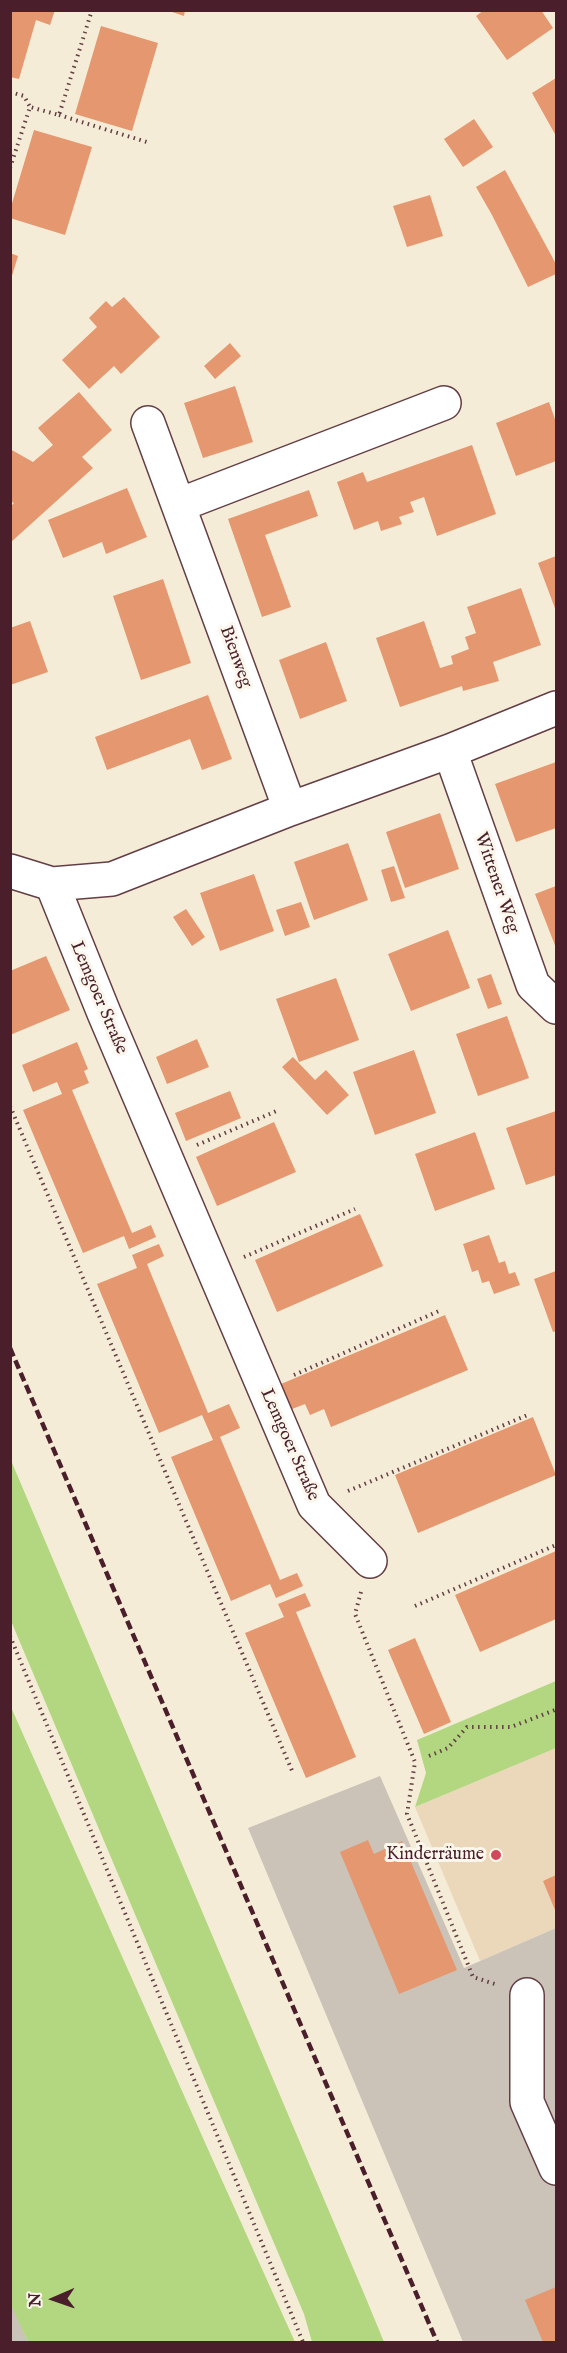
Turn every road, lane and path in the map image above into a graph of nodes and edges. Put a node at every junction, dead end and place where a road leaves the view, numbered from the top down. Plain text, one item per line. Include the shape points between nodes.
1 (92, 10) edge
2 (10, 92) edge
3 (30, 108) junction
4 (59, 115) junction
5 (150, 143) dead end
6 (10, 168) edge
7 (444, 403) dead end
8 (148, 423) dead end
9 (179, 505) junction
10 (556, 708) edge
11 (450, 751) junction
12 (290, 809) junction
13 (10, 871) edge
14 (52, 884) junction
15 (556, 1006) edge
16 (10, 1106) edge
17 (279, 1110) dead end
18 (166, 1159) junction
19 (355, 1209) dead end
20 (213, 1270) junction
21 (439, 1311) dead end
22 (264, 1389) junction
23 (530, 1414) dead end
24 (314, 1505) junction
25 (556, 1545) edge
26 (370, 1561) joint
27 (416, 1606) dead end
28 (10, 1636) edge
29 (555, 1710) dead end
30 (429, 1756) dead end
31 (293, 1773) dead end
32 (527, 1995) joint
33 (556, 2168) edge
34 (303, 2343) edge

1 - 4 path
2 - 3 path via 24,96
3 - 4 path
3 - 6 path
4 - 5 path
7 - 9 street
8 - 9 street, Bienweg
9 - 12 street, Bienweg
10 - 11 street
11 - 12 street
11 - 15 street, Wittener Weg via 532,985
12 - 14 street via 112,879
13 - 14 street
14 - 18 street, Lemgoer Straße
16 - 31 path
17 - 18 path
18 - 20 street, Lemgoer Straße
19 - 20 path
20 - 22 street, Lemgoer Straße
21 - 22 path
22 - 24 street, Lemgoer Straße
23 - 24 path
24 - 26 street, Lemgoer Straße
25 - 27 path
26 - 32 path via 355,1614 415,1762 407,1814 473,1977
28 - 34 path
29 - 30 path via 511,1727 467,1727 448,1748
32 - 33 street via 527,2102

